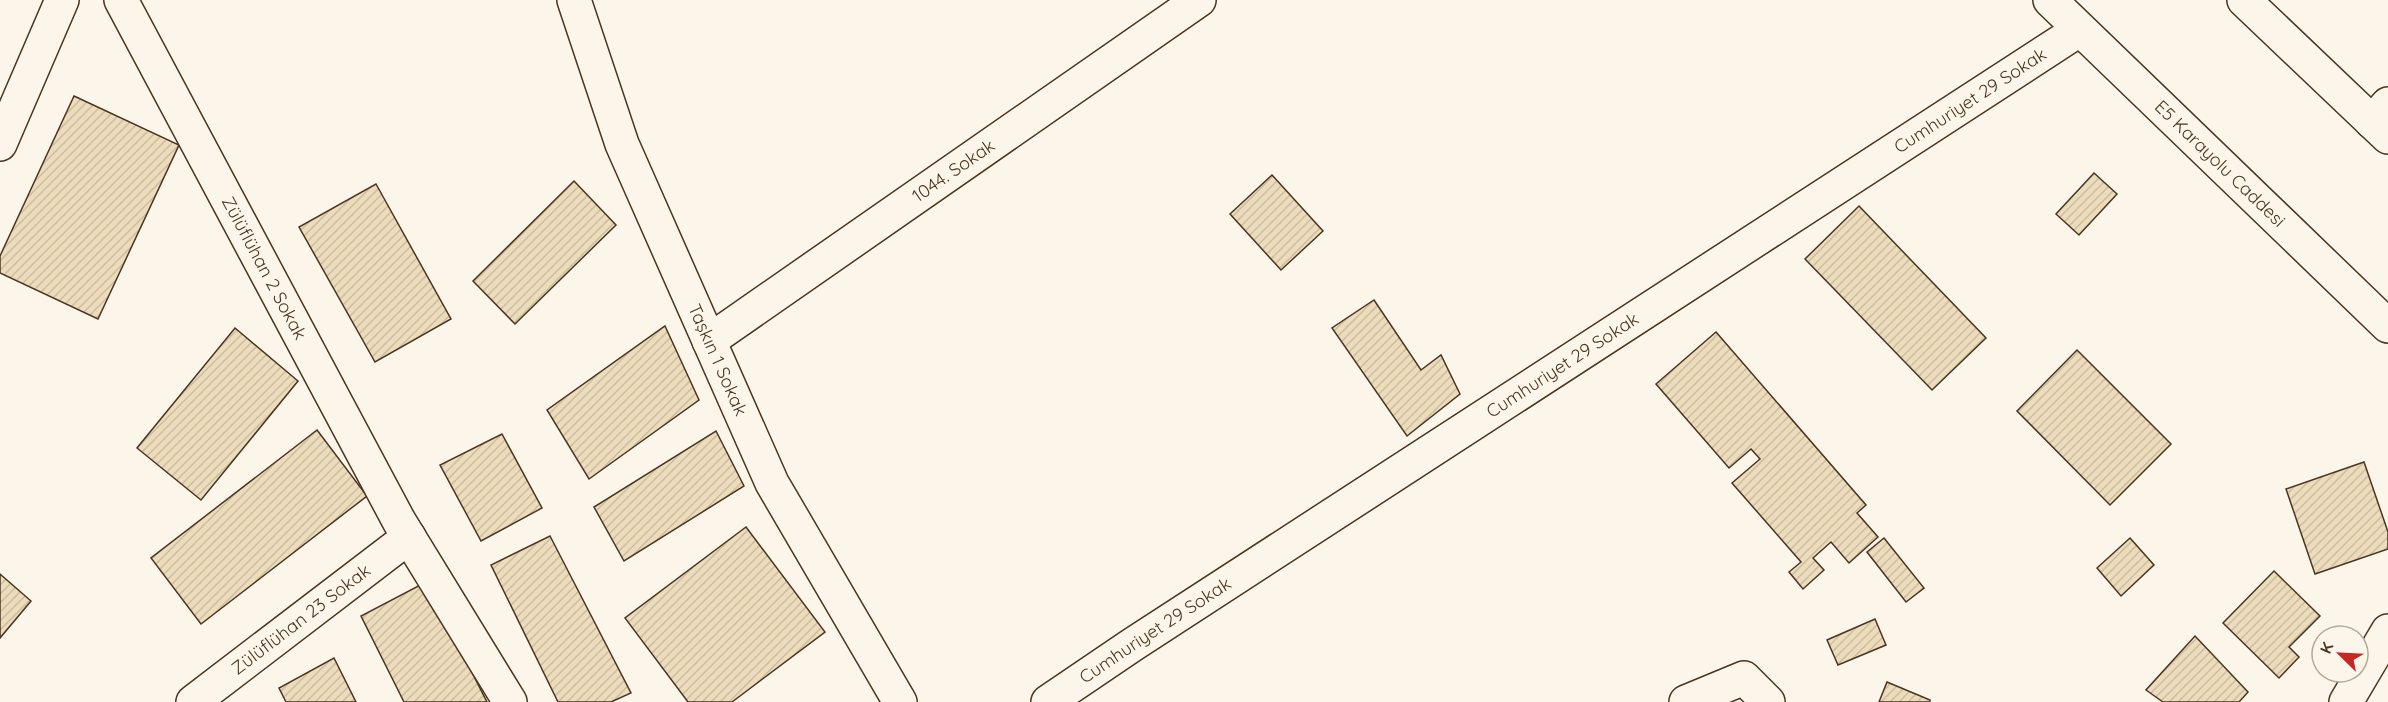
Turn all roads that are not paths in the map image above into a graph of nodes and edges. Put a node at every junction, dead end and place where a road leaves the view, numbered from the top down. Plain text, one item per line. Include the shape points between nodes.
1 (62, 0) edge
2 (121, 0) edge
3 (574, 0) edge
4 (1199, 0) edge
5 (2050, 0) edge
6 (2244, 0) edge
7 (2079, 30) junction
8 (2383, 121) edge
9 (0, 144) edge
10 (2388, 326) edge
11 (709, 341) junction
12 (409, 537) junction
13 (2388, 631) edge
14 (204, 699) edge
15 (510, 702) edge
16 (900, 702) edge
17 (1048, 702) edge
18 (1686, 702) edge
19 (1768, 702) edge
20 (2346, 702) edge

1 - 9 main road
2 - 12 main road, Zülüflühan 2 Sokak
3 - 11 main road, Taşkın 1 Sokak via 622,144
4 - 11 main road, 1044. Sokak
5 - 7 main road, E5 Karayolu Caddesi
6 - 8 main road
7 - 10 main road, E5 Karayolu Caddesi
7 - 17 main road, Cumhuriyet 29 Sokak
11 - 16 main road, Taşkın 1 Sokak via 772,483
12 - 14 main road, Zülüflühan 23 Sokak
12 - 15 main road, Zülüflühan 2 Sokak
13 - 20 main road
18 - 19 main road via 1744,678

